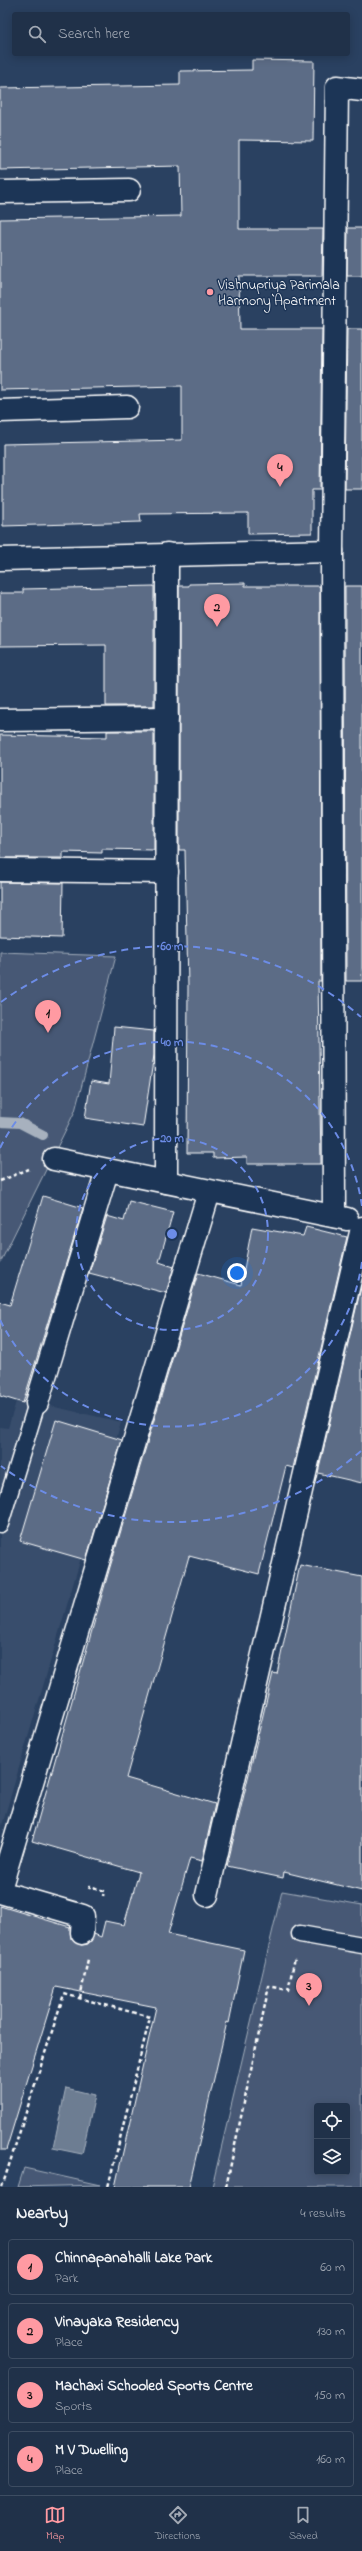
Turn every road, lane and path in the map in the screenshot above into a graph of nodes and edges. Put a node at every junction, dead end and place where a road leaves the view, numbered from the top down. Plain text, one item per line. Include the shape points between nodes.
1 (362, 90) edge
2 (129, 190) dead end
3 (0, 192) edge
4 (127, 407) dead end
5 (0, 411) edge
6 (332, 551) junction
7 (167, 554) junction
8 (0, 559) edge
9 (166, 718) junction
10 (0, 720) edge
11 (0, 870) edge
12 (167, 872) junction
13 (54, 1159) dead end
14 (108, 1171) junction
15 (166, 1182) junction
16 (209, 1192) junction
17 (334, 1216) junction
18 (362, 1222) edge
19 (362, 1228) edge
20 (36, 1403) joint
21 (0, 1524) edge
22 (0, 1891) edge
23 (208, 1896) dead end
24 (82, 1933) dead end
25 (300, 1934) joint
26 (362, 1945) edge
27 (2, 2187) edge
28 (108, 2187) edge
29 (226, 2187) edge

1 - 6 street via 337,86
2 - 3 street
4 - 5 street
6 - 7 street
6 - 17 street
7 - 8 street
7 - 9 street
9 - 10 street
9 - 12 street
11 - 12 street
12 - 15 street
13 - 14 street
14 - 15 street
14 - 20 street
15 - 16 street
16 - 17 street
16 - 22 street
17 - 18 street
19 - 23 street
20 - 21 lane
22 - 24 street via 83,1916
25 - 26 lane
25 - 29 path via 288,1990 269,1986
27 - 28 path via 64,1994 150,2017

